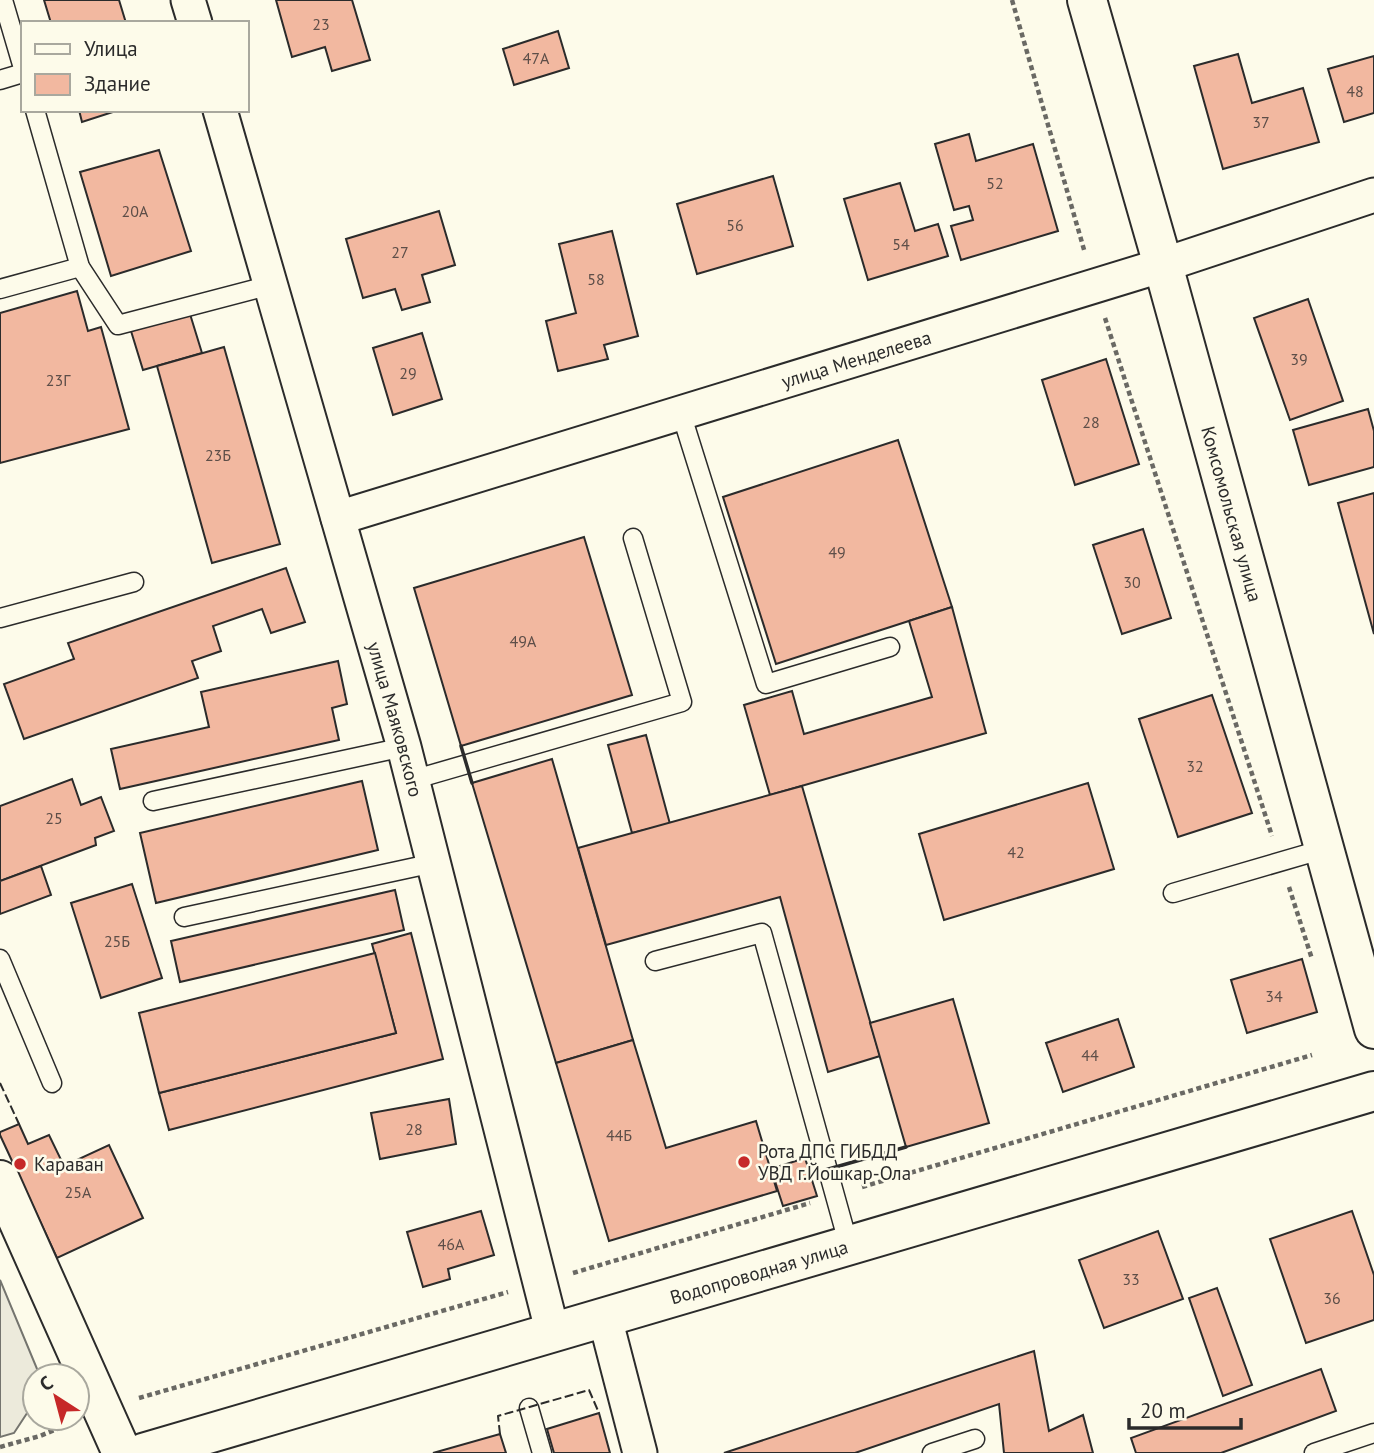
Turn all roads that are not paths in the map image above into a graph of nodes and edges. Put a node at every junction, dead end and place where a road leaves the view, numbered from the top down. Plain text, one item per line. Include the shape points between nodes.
1 (4, 0) edge
2 (188, 0) edge
3 (1087, 0) edge
4 (194, 21) edge
5 (21, 61) edge
6 (21, 75) edge
7 (0, 80) edge
8 (36, 112) edge
9 (221, 112) edge
10 (1374, 195) edge
11 (1163, 265) junction
12 (80, 267) junction
13 (271, 285) junction
14 (0, 289) edge
15 (681, 413) junction
16 (338, 518) junction
17 (633, 538) dead end
18 (134, 582) dead end
19 (0, 618) edge
20 (890, 647) dead end
21 (404, 747) junction
22 (412, 780) junction
23 (153, 800) dead end
24 (1324, 849) junction
25 (434, 863) junction
26 (1174, 893) dead end
27 (184, 917) dead end
28 (0, 959) edge
29 (655, 961) dead end
30 (1374, 1029) edge
31 (52, 1083) dead end
32 (1374, 1091) edge
33 (0, 1180) edge
34 (849, 1246) junction
35 (605, 1318) junction
36 (552, 1334) junction
37 (529, 1408) dead end
38 (1374, 1433) edge
39 (975, 1439) dead end
40 (122, 1453) edge
41 (143, 1453) edge
42 (542, 1453) edge
43 (640, 1453) edge
44 (932, 1453) edge
45 (1314, 1453) edge

1 - 5 lane
2 - 4 street
3 - 11 main road, Комсомольская улица
6 - 7 lane
8 - 12 lane
9 - 13 street, улица Маяковского
10 - 11 street, улица Менделеева
11 - 15 street, улица Менделеева
11 - 24 main road, Комсомольская улица
12 - 13 lane via 118,324
12 - 14 lane
13 - 16 street, улица Маяковского
15 - 16 street, улица Менделеева
15 - 20 lane via 766,684
16 - 21 street, улица Маяковского
17 - 22 lane via 682,702
18 - 19 lane
21 - 22 street, улица Маяковского
21 - 23 lane
22 - 25 street, улица Маяковского
24 - 26 lane
24 - 30 main road, Комсомольская улица
25 - 27 lane
25 - 36 street, улица Маяковского
28 - 31 lane
29 - 34 lane via 762,933
32 - 34 main road, Водопроводная улица
33 - 40 main road
34 - 35 main road, Водопроводная улица
35 - 36 main road, Водопроводная улица
35 - 43 street
36 - 41 main road, Водопроводная улица
37 - 42 lane
38 - 45 lane
39 - 44 lane

